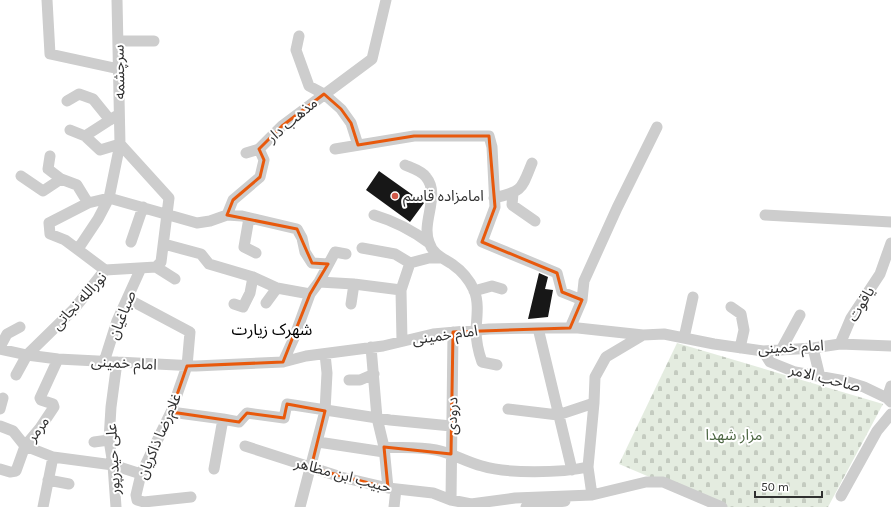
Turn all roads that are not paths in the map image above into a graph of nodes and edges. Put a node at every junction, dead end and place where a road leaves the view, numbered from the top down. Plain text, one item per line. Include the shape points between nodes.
1 (47, 0) edge
2 (117, 0) edge
3 (386, 0) edge
4 (299, 36) dead end
5 (118, 41) junction
6 (154, 41) dead end
7 (119, 69) junction
8 (324, 94) junction
9 (67, 101) dead end
10 (115, 117) junction
11 (657, 127) dead end
12 (70, 130) dead end
13 (85, 136) junction
14 (120, 144) junction
15 (358, 145) junction
16 (259, 149) junction
17 (335, 149) dead end
18 (246, 153) dead end
19 (50, 156) dead end
20 (532, 163) dead end
21 (405, 165) dead end
22 (21, 176) dead end
23 (61, 179) junction
24 (514, 193) junction
25 (109, 198) junction
26 (494, 198) junction
27 (88, 203) junction
28 (143, 207) junction
29 (167, 214) junction
30 (227, 215) junction
31 (374, 215) dead end
32 (765, 215) dead end
33 (249, 218) junction
34 (535, 221) dead end
35 (891, 222) edge
36 (131, 242) dead end
37 (428, 243) junction
38 (891, 243) edge
39 (164, 244) junction
40 (362, 248) dead end
41 (78, 249) junction
42 (256, 253) dead end
43 (346, 254) dead end
44 (439, 258) junction
45 (410, 262) junction
46 (328, 264) junction
47 (141, 268) junction
48 (156, 268) junction
49 (105, 270) junction
50 (254, 277) junction
51 (175, 279) dead end
52 (319, 282) junction
53 (354, 284) junction
54 (277, 288) junction
55 (401, 290) junction
56 (502, 290) dead end
57 (474, 291) junction
58 (310, 294) junction
59 (693, 297) dead end
60 (128, 299) junction
61 (582, 300) junction
62 (266, 303) dead end
63 (234, 304) dead end
64 (351, 304) dead end
65 (731, 307) dead end
66 (800, 315) dead end
67 (20, 327) dead end
68 (538, 328) junction
69 (570, 328) junction
70 (476, 330) junction
71 (453, 332) junction
72 (643, 335) junction
73 (684, 338) junction
74 (402, 341) junction
75 (840, 344) junction
76 (891, 346) edge
77 (371, 347) junction
78 (0, 348) edge
79 (740, 348) junction
80 (813, 348) junction
81 (781, 350) junction
82 (763, 351) junction
83 (325, 354) junction
84 (27, 355) junction
85 (58, 359) junction
86 (104, 362) junction
87 (117, 362) junction
88 (282, 362) junction
89 (497, 365) dead end
90 (186, 366) junction
91 (374, 374) junction
92 (16, 375) dead end
93 (820, 377) junction
94 (349, 380) dead end
95 (891, 386) edge
96 (3, 398) dead end
97 (889, 400) edge
98 (594, 403) junction
99 (0, 409) edge
100 (508, 409) dead end
101 (325, 411) junction
102 (171, 412) junction
103 (891, 414) edge
104 (558, 415) junction
105 (223, 418) junction
106 (377, 418) junction
107 (0, 426) edge
108 (451, 426) junction
109 (109, 440) junction
110 (94, 442) dead end
111 (318, 442) junction
112 (25, 446) junction
113 (245, 446) dead end
114 (384, 450) junction
115 (451, 454) junction
116 (53, 457) junction
117 (113, 465) junction
118 (588, 467) junction
119 (311, 468) junction
120 (0, 469) edge
121 (214, 470) dead end
122 (572, 470) junction
123 (141, 474) junction
124 (48, 480) junction
125 (70, 484) dead end
126 (392, 489) junction
127 (592, 494) junction
128 (841, 496) dead end
129 (191, 497) dead end
130 (451, 500) junction
131 (43, 507) edge
132 (116, 507) edge
133 (300, 507) edge
134 (394, 507) edge
135 (526, 507) edge
136 (722, 507) edge

1 - 7 street via 50,54
2 - 5 street, سرچشمه
3 - 8 street, مذهب دار via 372,59
4 - 8 street via 296,50 309,86
5 - 6 street
5 - 7 street, سرچشمه
7 - 10 street, سرچشمه
8 - 15 street via 341,109 351,123
8 - 16 street, مذهب دار via 282,126
9 - 10 street via 79,94 93,99
10 - 13 street
10 - 14 street, سرچشمه
11 - 61 street via 584,281
12 - 13 street
13 - 14 street via 100,150
14 - 25 street, سرچشمه
14 - 29 street via 169,198
15 - 17 street
15 - 26 street via 414,136 489,136 492,147
16 - 18 street
16 - 30 street, مذهب دار via 264,160 260,176 233,200
19 - 23 street via 48,169
20 - 24 street via 523,186
21 - 37 street via 426,177 432,190 426,227
22 - 23 street via 43,191
23 - 27 street via 77,186
24 - 26 street
24 - 34 street via 512,205
25 - 27 street
25 - 28 street
25 - 41 street, سرچشمه
26 - 61 street via 495,207 482,242 557,273 562,292
27 - 41 street via 50,223 50,234
28 - 29 street
28 - 36 street
29 - 30 street via 197,223
29 - 39 street
30 - 33 street
31 - 37 street via 413,231
32 - 35 street
33 - 42 street via 244,247
33 - 46 street via 297,230 312,263
37 - 44 street
38 - 75 street, یاقوت via 880,274 851,318
39 - 48 street via 161,262
39 - 50 street via 201,254 209,264
40 - 45 street via 395,254
41 - 49 street
43 - 46 street via 335,252
44 - 45 street
44 - 57 street via 453,264 466,276
45 - 55 street
46 - 52 street
47 - 48 street, نورالله نجاتی
47 - 49 street, نورالله نجاتی
47 - 60 street, صباغیان
48 - 51 street
49 - 84 street, نورالله نجاتی via 74,309
50 - 54 street
50 - 63 street via 244,308
52 - 53 street
52 - 58 street
53 - 55 street
53 - 64 street
54 - 58 street
54 - 62 street
55 - 74 street
56 - 57 street via 492,286
57 - 70 street via 478,308
58 - 88 street
59 - 73 street
60 - 86 street, صباغیان via 117,321
60 - 90 street, غلام‌رضا ذاکریان via 190,332
61 - 69 street
65 - 79 street via 741,314 744,330
66 - 81 street
67 - 78 street via 7,334
68 - 69 street, امام خمینی
68 - 70 street, امام خمینی
68 - 104 street
69 - 72 street, امام خمینی
70 - 71 street, امام خمینی
70 - 89 street via 482,362
71 - 74 street, امام خمینی
71 - 108 street, درودی
72 - 73 street, امام خمینی via 664,334
72 - 98 street via 606,357 594,377
73 - 79 street, امام خمینی
74 - 77 street, امام خمینی
75 - 76 street, امام خمینی
75 - 80 street, امام خمینی
77 - 83 street, امام خمینی
77 - 91 street
78 - 84 street, امام خمینی
79 - 82 street, امام خمینی
80 - 81 street, امام خمینی
80 - 93 street
81 - 82 street, امام خمینی
82 - 93 street, صاحب الامر via 770,362 795,372
83 - 88 street, امام خمینی
83 - 101 street
84 - 85 street, امام خمینی
84 - 92 street, نورالله نجاتی
85 - 86 street, امام خمینی
85 - 112 street, مرمر via 40,398 54,407
86 - 87 street, امام خمینی
87 - 90 street, امام خمینی
87 - 109 street, علی حیدرپور
88 - 90 street, امام خمینی
90 - 102 street, غلام‌رضا ذاکریان
91 - 94 street via 360,380
91 - 106 street
93 - 97 street, صاحب الامر via 864,387
95 - 97 street
96 - 99 street
98 - 104 street
98 - 118 street
100 - 104 street
101 - 105 street via 287,404 284,418 247,413 239,422
101 - 106 street
101 - 111 street
102 - 105 street
102 - 123 street, غلام‌رضا ذاکریان
103 - 128 street via 877,431
104 - 122 street
105 - 121 street
106 - 108 street
106 - 114 street
107 - 112 street via 13,431
108 - 115 street, درودی
109 - 110 street
109 - 117 street, علی حیدرپور
111 - 114 street
111 - 119 street
112 - 116 street
112 - 120 street, مرمر via 16,471
113 - 119 street, حبیب ابن مظاهر
114 - 115 street via 436,450
114 - 126 street
115 - 122 street via 482,467 518,472
115 - 130 street, درودی
116 - 117 street
116 - 124 street
117 - 123 street
117 - 132 street, علی حیدرپور
118 - 122 street
118 - 127 street
119 - 126 street, حبیب ابن مظاهر
119 - 133 street
123 - 129 street, غلام‌رضا ذاکریان via 136,495 138,500 144,502
124 - 125 street
124 - 131 street
126 - 130 street, حبیب ابن مظاهر via 433,493
126 - 134 street
127 - 130 street, حبیب ابن مظاهر via 530,497 471,504
127 - 135 street via 580,500
127 - 136 street via 646,482 663,482

